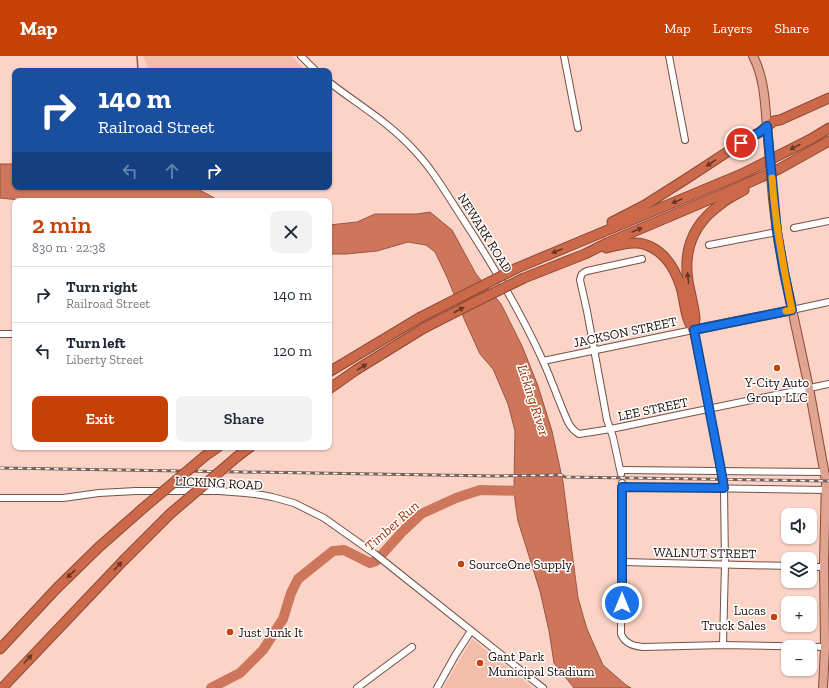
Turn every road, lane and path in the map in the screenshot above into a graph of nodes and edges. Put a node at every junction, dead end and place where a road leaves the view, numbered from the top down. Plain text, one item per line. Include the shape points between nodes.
1 (302, 56) edge
2 (564, 56) edge
3 (669, 56) edge
4 (753, 56) edge
5 (313, 68) edge
6 (332, 84) edge
7 (829, 98) edge
8 (767, 126) junction
9 (578, 128) dead end
10 (829, 128) edge
11 (685, 140) dead end
12 (829, 141) edge
13 (778, 169) junction
14 (829, 221) edge
15 (794, 228) dead end
16 (777, 232) junction
17 (576, 243) junction
18 (709, 245) dead end
19 (585, 254) junction
20 (642, 259) dead end
21 (829, 302) edge
22 (792, 310) junction
23 (694, 330) junction
24 (0, 334) edge
25 (12, 334) edge
26 (594, 350) junction
27 (543, 360) junction
28 (332, 370) edge
29 (829, 384) edge
30 (332, 387) edge
31 (808, 388) junction
32 (709, 408) junction
33 (611, 429) junction
34 (575, 432) joint
35 (214, 450) edge
36 (246, 450) edge
37 (721, 470) junction
38 (825, 472) junction
39 (724, 488) junction
40 (826, 490) junction
41 (0, 498) edge
42 (622, 562) junction
43 (725, 564) junction
44 (781, 566) edge
45 (817, 567) edge
46 (824, 567) junction
47 (471, 631) junction
48 (723, 645) junction
49 (412, 647) dead end
50 (825, 647) junction
51 (0, 649) edge
52 (2, 688) edge
53 (357, 688) edge
54 (437, 688) edge
55 (543, 688) edge
56 (823, 688) edge

1 - 5 street
2 - 9 street
3 - 11 street
4 - 8 main road via 764,88
6 - 27 street, NEWARK ROAD via 388,126 424,161 488,258
7 - 8 highway
8 - 16 main road, bridge
8 -> 17 highway via 645,205 595,230
10 -> 17 highway via 744,173
12 - 13 highway
19 -> 13 highway
23 -> 13 highway via 695,318 686,268 693,234 699,224 721,203
14 - 15 street
16 - 18 street
16 - 22 main road
17 -> 28 highway, bridge via 517,268 419,318
19 - 23 highway via 621,244 637,243 658,250 672,265 678,277 688,320
30 -> 19 highway, bridge via 424,328 524,278
20 - 26 street via 587,271 581,275
21 - 22 street, JACKSON STREET
22 - 23 main road, JACKSON STREET
22 - 31 main road
23 - 26 street, JACKSON STREET
23 - 32 street
24 - 25 street
26 - 27 street, JACKSON STREET
26 - 33 street via 607,420
27 - 34 street, NEWARK ROAD via 568,422
29 - 31 street, LEE STREET
31 - 32 street, LEE STREET
31 - 38 main road
32 - 33 street, LEE STREET
32 - 37 street
33 - 34 street, LEE STREET via 579,434
33 - 37 street via 621,472
35 -> 51 highway, bridge via 99,547
52 -> 36 highway, bridge via 170,514
37 - 38 street
37 - 39 street
38 - 40 main road
39 - 40 street
39 - 42 street via 622,485
39 - 43 street
40 - 46 main road
41 - 47 street, LICKING ROAD via 63,498 136,491 219,491 262,495 294,503 324,518 375,554
42 - 43 street, WALNUT STREET
42 - 48 street via 621,634 627,642 643,647
43 - 44 street, WALNUT STREET
43 - 48 street
45 - 46 street
46 - 50 main road
47 - 54 street
47 - 55 street, LICKING ROAD
48 - 50 street
49 - 53 street
50 - 56 main road

